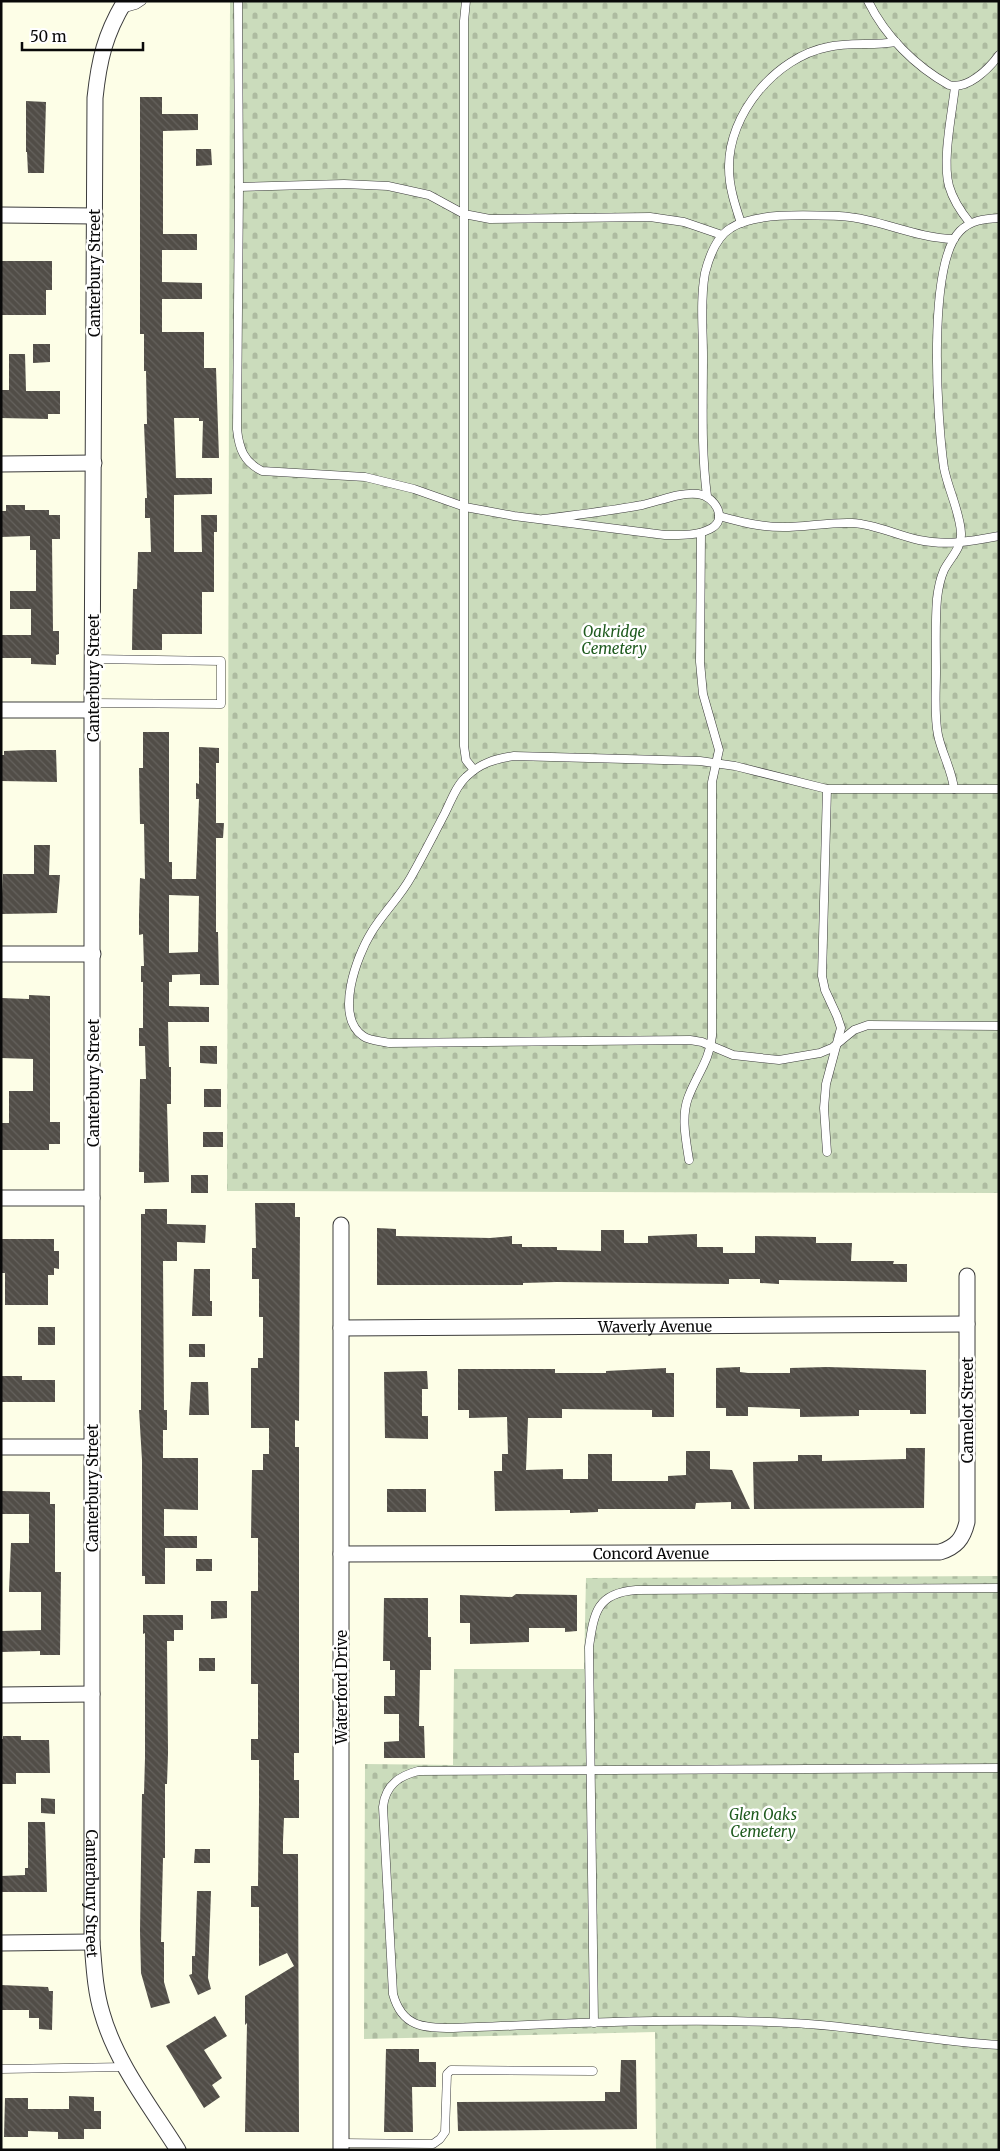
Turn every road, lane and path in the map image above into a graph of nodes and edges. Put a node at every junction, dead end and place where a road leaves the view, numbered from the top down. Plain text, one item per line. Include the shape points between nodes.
1 (142, 1) edge
2 (238, 1) edge
3 (466, 1) edge
4 (868, 1) edge
5 (123, 5) edge
6 (896, 42) junction
7 (998, 58) edge
8 (956, 87) junction
9 (239, 188) junction
10 (464, 214) junction
11 (1, 215) edge
12 (95, 216) junction
13 (999, 218) edge
14 (741, 223) junction
15 (970, 223) junction
16 (722, 235) junction
17 (954, 239) junction
18 (94, 463) junction
19 (1, 464) edge
20 (707, 496) junction
21 (465, 507) junction
22 (719, 516) junction
23 (543, 519) junction
24 (701, 533) junction
25 (999, 536) edge
26 (960, 543) junction
27 (93, 659) junction
28 (92, 706) junction
29 (1, 710) edge
30 (716, 763) junction
31 (474, 770) junction
32 (827, 789) junction
33 (954, 789) junction
34 (999, 789) edge
35 (1, 954) edge
36 (93, 954) junction
37 (999, 1026) edge
38 (836, 1044) junction
39 (712, 1046) junction
40 (826, 1152) dead end
41 (689, 1160) dead end
42 (1, 1198) edge
43 (92, 1198) junction
44 (341, 1225) dead end
45 (967, 1276) dead end
46 (967, 1324) junction
47 (341, 1328) junction
48 (1, 1447) edge
49 (92, 1447) junction
50 (959, 1542) joint
51 (341, 1554) junction
52 (999, 1588) edge
53 (92, 1694) junction
54 (1, 1695) edge
55 (999, 1768) edge
56 (591, 1770) junction
57 (92, 1942) junction
58 (1, 1943) edge
59 (594, 2023) junction
60 (999, 2045) edge
61 (126, 2067) junction
62 (1, 2069) edge
63 (593, 2071) dead end
64 (341, 2147) edge
65 (178, 2150) edge

1 - 5 lane via 136,5
2 - 9 lane
3 - 10 lane
4 - 6 lane
5 - 12 street, Canterbury Street via 105,40 98,72
6 - 8 lane via 939,79
6 - 14 lane via 827,47 796,57 758,92 740,122 730,150 730,184
7 - 8 lane via 972,80
8 - 15 lane via 947,168 954,198
9 - 10 lane via 344,184 388,186 429,195
9 - 21 lane via 237,429 238,443 247,461 262,471 365,477 414,489
10 - 16 lane via 490,219 665,218 702,226
10 - 21 lane
11 - 12 street
12 - 18 street, Canterbury Street
13 - 15 lane
14 - 16 lane
14 - 17 lane via 772,217 839,216 876,222 920,235
15 - 17 lane
16 - 20 lane via 709,260 703,287 703,454
17 - 26 lane via 940,294 936,368 943,459 959,520
18 - 19 street
18 - 27 street, Canterbury Street
20 - 22 lane via 717,507
20 - 23 lane via 686,494 641,505
21 - 23 lane
21 - 31 lane via 464,746 466,760
22 - 24 lane via 712,528
22 - 26 lane via 765,526 852,523 920,540
23 - 24 lane via 665,535
24 - 30 lane via 700,662 703,694 719,750
25 - 26 lane
26 - 33 lane via 944,570 936,618 936,718
27 - 28 street, Canterbury Street
27 - 28 lane via 222,660 221,704
28 - 29 street
28 - 36 street, Canterbury Street
30 - 31 lane via 514,756 496,759
30 - 32 lane
30 - 39 lane via 712,782
31 - 39 lane via 456,790 410,880 371,932 360,954 350,991 351,1018 356,1028 363,1036 389,1043 675,1040
32 - 33 lane
32 - 38 lane via 822,976 838,1016 840,1028
33 - 34 lane
35 - 36 street
36 - 43 street, Canterbury Street
37 - 38 lane via 868,1025 854,1030
38 - 39 lane via 820,1053 780,1060 733,1055
38 - 40 lane via 825,1092
39 - 41 lane via 687,1100 684,1118
42 - 43 street
43 - 49 street, Canterbury Street
44 - 47 street, Waterford Drive
45 - 46 street, Camelot Street
46 - 47 street, Waverly Avenue
46 - 50 street, Camelot Street via 967,1522
47 - 51 street, Waterford Drive
48 - 49 street
49 - 53 street, Canterbury Street
50 - 51 street, Concord Avenue via 940,1552
51 - 64 street, Waterford Drive
52 - 56 lane via 636,1590 606,1598 595,1613 590,1646
53 - 54 street
53 - 57 street, Canterbury Street
55 - 56 lane
56 - 59 lane
56 - 59 lane via 418,1771 394,1782 384,1796 383,1807 393,1994 406,2018 422,2027 435,2028
57 - 58 street
57 - 61 street, Canterbury Street via 102,2014
59 - 60 lane via 678,2020 785,2022
61 - 62 lane
61 - 65 street, Canterbury Street
63 - 64 lane via 452,2070 446,2074 445,2132 433,2144

